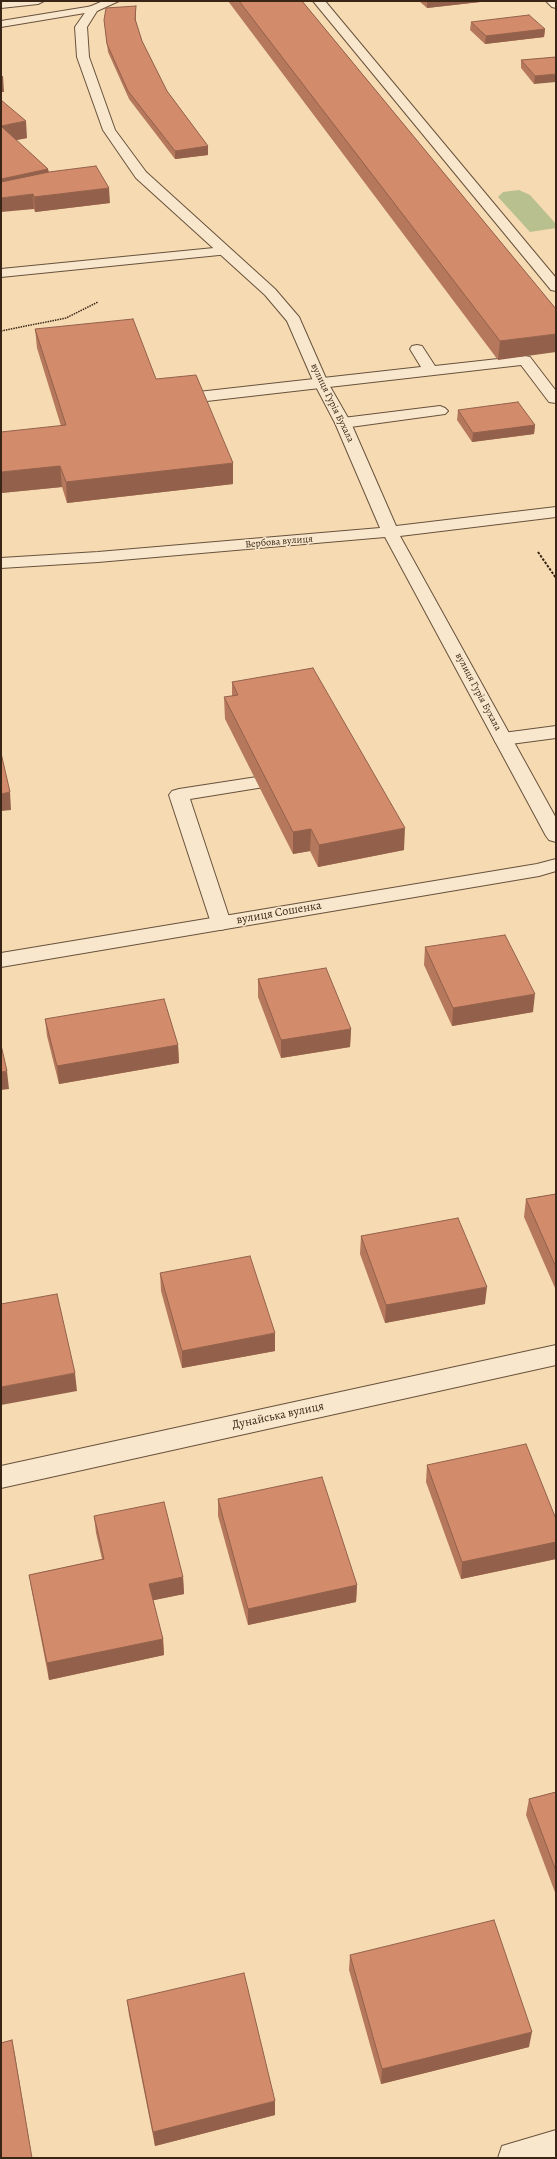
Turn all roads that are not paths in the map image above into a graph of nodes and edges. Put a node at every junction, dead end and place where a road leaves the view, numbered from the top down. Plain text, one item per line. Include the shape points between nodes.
1 (38, 1) edge
2 (113, 1) edge
3 (319, 1) edge
4 (552, 1) edge
5 (59, 2) dead end
6 (1, 5) edge
7 (556, 5) edge
8 (94, 9) junction
9 (1, 24) edge
10 (224, 251) junction
11 (1, 273) edge
12 (556, 287) edge
13 (417, 349) dead end
14 (430, 370) junction
15 (321, 383) junction
16 (198, 397) edge
17 (554, 399) dead end
18 (440, 411) dead end
19 (343, 423) junction
20 (556, 512) edge
21 (390, 532) junction
22 (1, 563) edge
23 (556, 732) edge
24 (503, 739) junction
25 (257, 783) edge
26 (556, 836) edge
27 (556, 865) edge
28 (221, 923) junction
29 (1, 960) edge
30 (556, 1355) edge
31 (1, 1477) edge
32 (556, 2146) edge
33 (514, 2158) edge

1 - 6 street
2 - 8 street
3 - 12 street
4 - 7 street
5 - 8 street
8 - 9 street
8 - 10 street, вулиця Гурія Бухала via 82,27 83,57 109,130 140,175
10 - 11 street
10 - 15 street, вулиця Гурія Бухала via 270,292 294,320
13 - 14 street
14 - 15 street
14 - 17 street via 525,360
15 - 16 street
15 - 19 street, вулиця Гурія Бухала
18 - 19 street
19 - 21 street, вулиця Гурія Бухала
20 - 21 street, Вербова вулиця
21 - 22 street, Вербова вулиця
21 - 24 street, вулиця Гурія Бухала
23 - 24 street
24 - 26 street, вулиця Гурія Бухала
25 - 28 street via 179,795
27 - 28 street, вулиця Сошенка via 539,870
28 - 29 street, вулиця Сошенка
30 - 31 street, Дунайська вулиця
32 - 33 street

